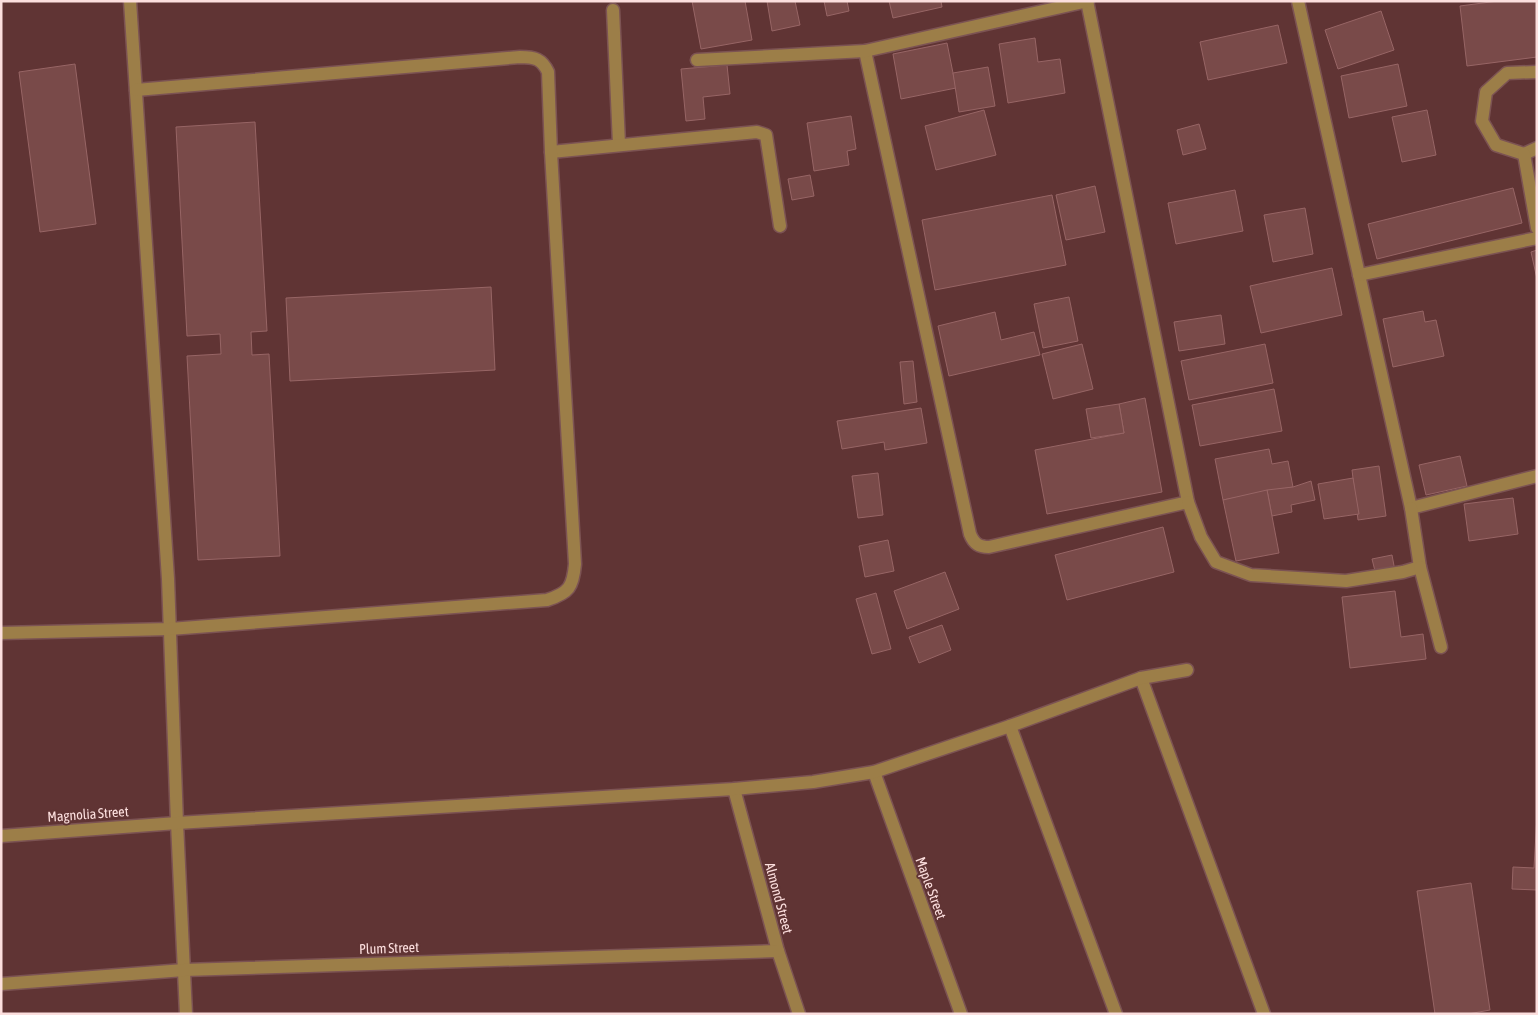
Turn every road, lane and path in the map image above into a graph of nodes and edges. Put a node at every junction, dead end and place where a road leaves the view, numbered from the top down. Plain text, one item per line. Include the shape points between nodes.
1 (130, 1) edge
2 (1088, 1) edge
3 (1298, 1) edge
4 (614, 10) dead end
5 (865, 51) junction
6 (697, 60) dead end
7 (1537, 72) edge
8 (136, 90) junction
9 (619, 144) junction
10 (1537, 148) edge
11 (551, 152) junction
12 (1524, 154) junction
13 (780, 226) dead end
14 (1537, 228) edge
15 (1537, 238) edge
16 (1359, 275) junction
17 (1537, 476) edge
18 (1188, 502) junction
19 (1411, 508) junction
20 (1420, 567) junction
21 (170, 629) junction
22 (1, 633) edge
23 (1441, 646) dead end
24 (1186, 670) dead end
25 (1141, 678) junction
26 (1010, 726) junction
27 (874, 772) junction
28 (734, 789) junction
29 (177, 823) junction
30 (1, 836) edge
31 (778, 951) junction
32 (184, 970) junction
33 (1, 984) edge
34 (186, 1014) edge
35 (799, 1014) edge
36 (961, 1014) edge
37 (1116, 1014) edge
38 (1264, 1014) edge

1 - 8 street
2 - 5 street
2 - 18 street
3 - 16 street
4 - 9 street
5 - 6 street
5 - 18 street via 974,542 989,548
7 - 12 street via 1507,72 1486,92 1482,121 1496,145
8 - 11 street via 534,57 543,62 548,72
8 - 21 street
9 - 11 street
9 - 13 street via 757,132 766,136
10 - 12 street
11 - 21 street via 575,564 569,589 548,600
12 - 14 street
15 - 16 street
16 - 19 street
17 - 19 street
18 - 20 street via 1201,537 1216,562 1250,575 1346,581
19 - 20 street
20 - 23 street
21 - 22 street
21 - 29 street
24 - 25 street, Magnolia Street
25 - 26 street, Magnolia Street
25 - 38 street
26 - 27 street, Magnolia Street
26 - 37 street
27 - 28 street, Magnolia Street via 813,782
27 - 36 street, Maple Street
28 - 29 street, Magnolia Street
28 - 31 street, Almond Street
29 - 30 street, Magnolia Street
29 - 32 street
31 - 32 street, Plum Street
31 - 35 street, Almond Street
32 - 33 street, Plum Street
32 - 34 street

